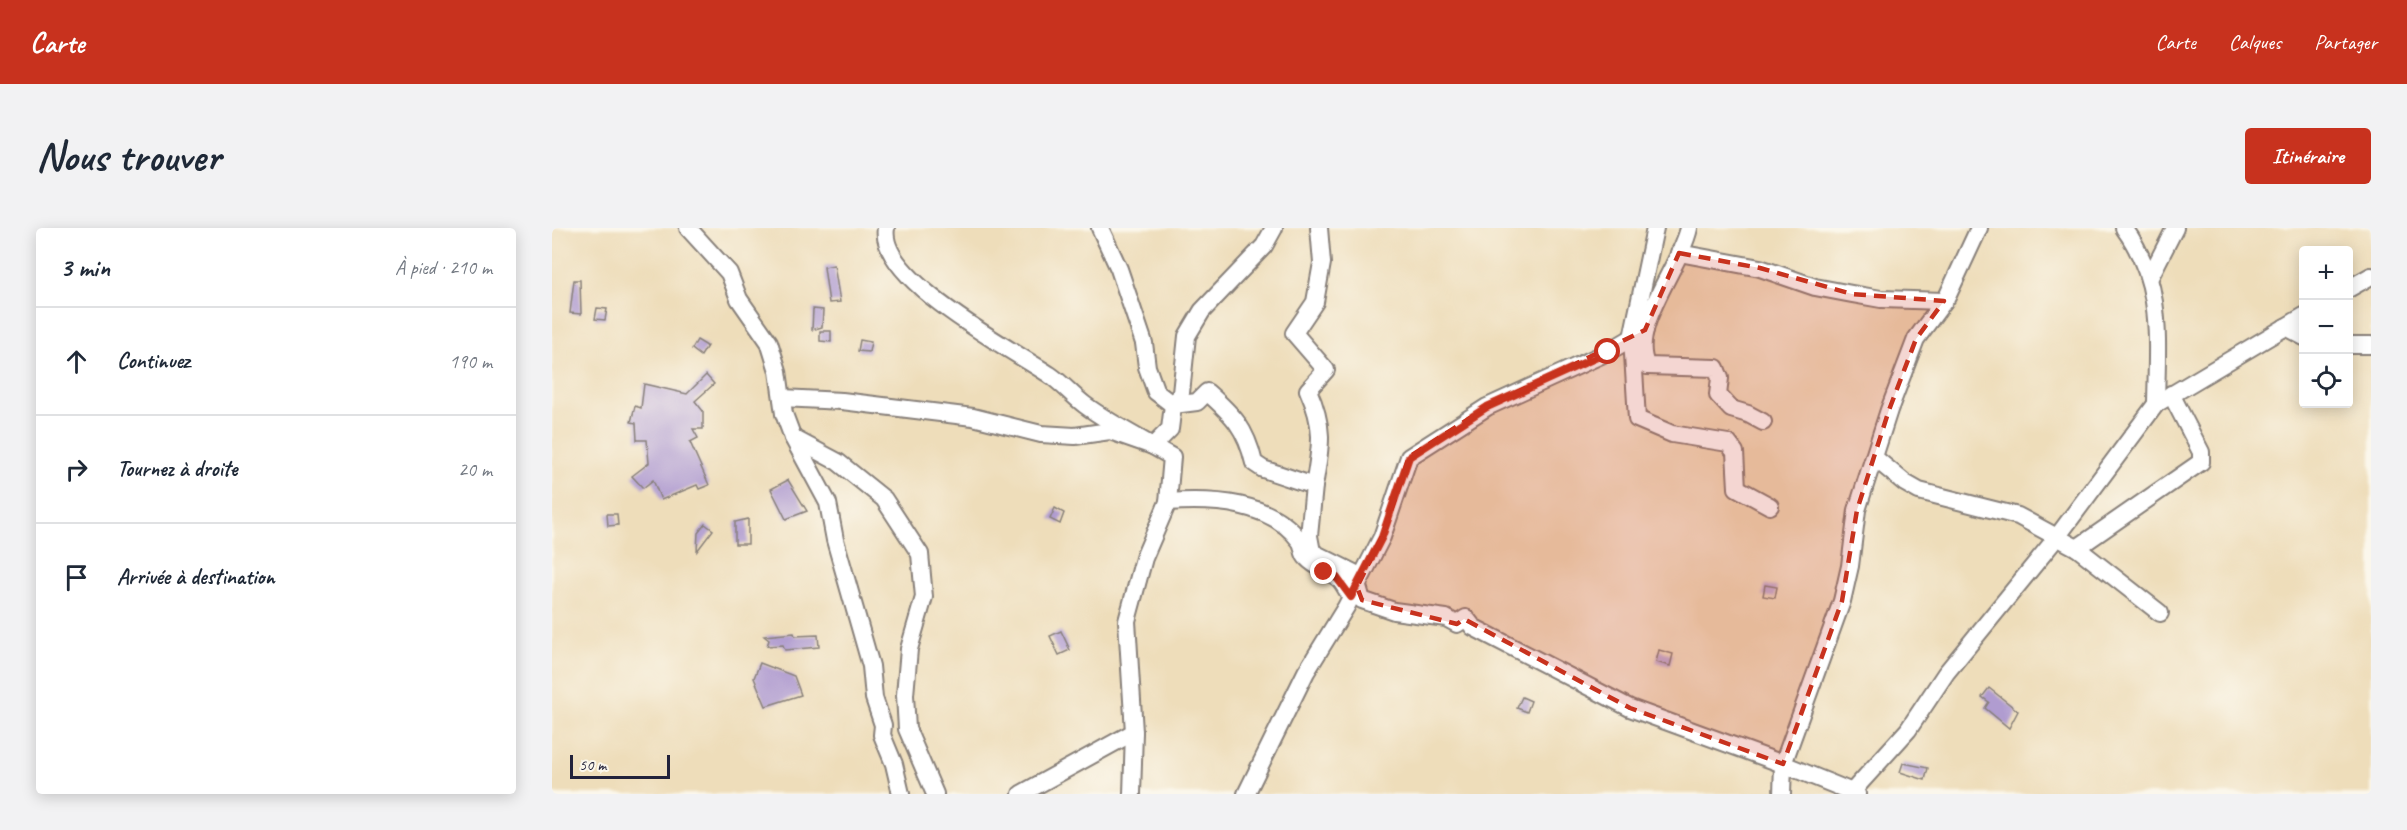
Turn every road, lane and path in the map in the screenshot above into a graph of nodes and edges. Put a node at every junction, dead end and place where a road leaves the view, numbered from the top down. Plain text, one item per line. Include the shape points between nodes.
1 (886, 228) edge
2 (1100, 228) edge
3 (1274, 228) edge
4 (1319, 228) edge
5 (1655, 228) edge
6 (1689, 228) edge
7 (1979, 228) edge
8 (2124, 228) edge
9 (2175, 228) edge
10 (690, 229) edge
11 (1679, 253) junction
12 (2371, 276) edge
13 (2150, 277) junction
14 (2353, 287) edge
15 (1944, 301) junction
16 (2299, 319) edge
17 (2285, 327) junction
18 (1639, 334) junction
19 (2299, 334) edge
20 (2353, 345) edge
21 (2371, 345) edge
22 (2171, 394) junction
23 (782, 398) junction
24 (2156, 404) junction
25 (1173, 405) junction
26 (1763, 422) dead end
27 (793, 438) junction
28 (1153, 446) junction
29 (1876, 459) junction
30 (1314, 486) junction
31 (1168, 501) junction
32 (1770, 506) dead end
33 (2057, 537) junction
34 (2077, 548) junction
35 (1354, 592) junction
36 (2160, 613) dead end
37 (1134, 732) junction
38 (1783, 764) junction
39 (1853, 793) edge
40 (901, 794) edge
41 (935, 794) edge
42 (1021, 794) edge
43 (1132, 794) edge
44 (1246, 794) edge
45 (1782, 794) edge

1 - 28 street via 891,256 909,277 994,341 1052,376 1087,406
2 - 25 street via 1119,269 1156,392
3 - 25 street via 1264,246 1202,311 1187,336 1181,393
4 - 30 street via 1322,262 1315,302 1294,333 1326,370 1308,390 1323,440
5 - 18 street
6 - 11 street
7 - 15 street
8 - 13 street via 2138,247
9 - 13 street
10 - 23 street via 729,273 739,299 769,342
11 - 15 street via 1760,268 1815,287 1852,294
11 - 18 street
12 - 14 street
13 - 24 street via 2157,323
15 - 29 street via 1916,339
16 - 17 street
17 - 19 street
17 - 22 street
18 - 26 street via 1647,366 1716,368 1720,378 1718,395 1724,402 1731,409
18 - 32 street via 1637,419 1672,434 1728,443 1735,452 1737,488
18 - 35 street via 1487,407 1409,457 1382,537
20 - 21 street
22 - 24 street
22 - 34 street via 2201,452 2201,462
23 - 27 street
23 - 28 street via 973,417 1041,434 1075,436 1110,431
24 - 33 street
25 - 28 street via 1170,429
25 - 30 street via 1197,402 1207,392 1238,422 1249,441 1254,463
27 - 40 street via 828,503 871,666 882,735
27 - 41 street via 838,462 885,500 920,554 924,597 909,649 907,729
28 - 31 street via 1172,457
29 - 33 street via 1919,491 2018,516
29 - 38 street via 1857,510 1842,601
30 - 35 street via 1309,536 1312,552 1354,573
31 - 35 street via 1199,500 1251,507 1278,520 1301,543 1305,556
31 - 37 street via 1144,558 1127,621
33 - 34 street
33 - 39 street via 1946,674 1891,751
34 - 36 street
35 - 38 street via 1362,600 1394,610 1446,618 1457,624 1466,618 1473,627 1630,708
35 - 44 street via 1306,672
37 - 42 street
37 - 43 street
38 - 39 street
38 - 45 street

